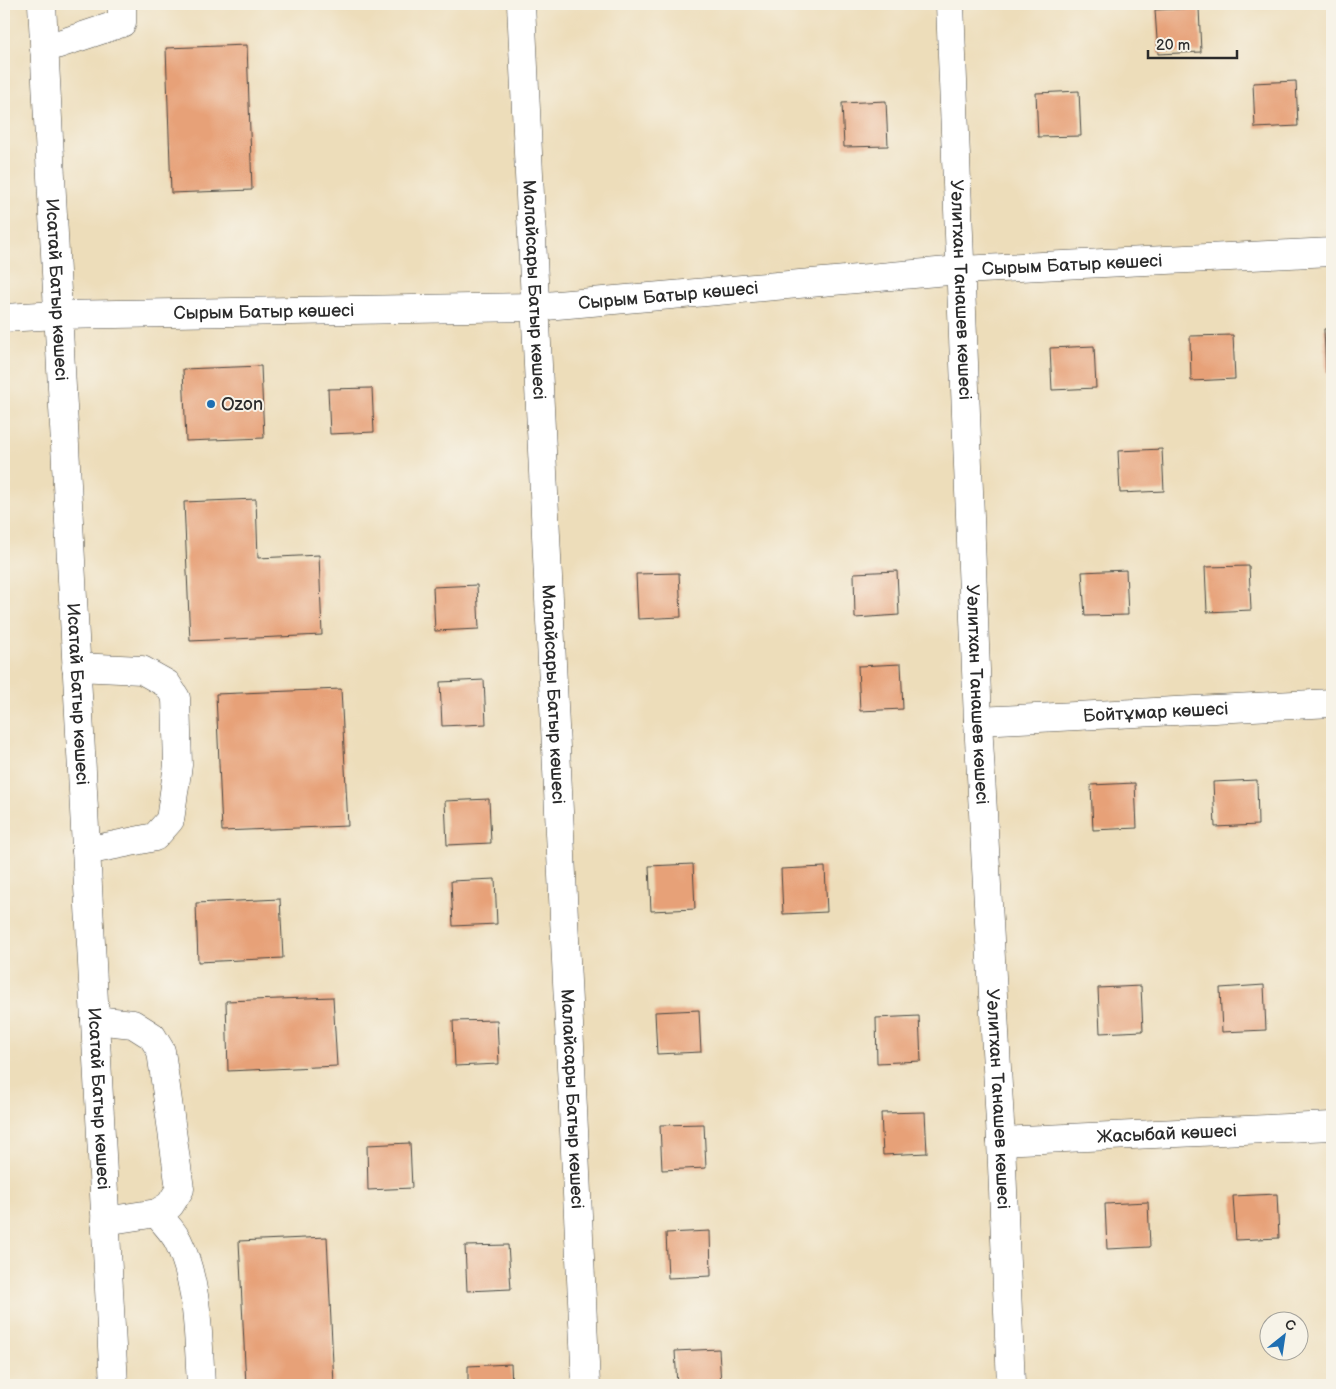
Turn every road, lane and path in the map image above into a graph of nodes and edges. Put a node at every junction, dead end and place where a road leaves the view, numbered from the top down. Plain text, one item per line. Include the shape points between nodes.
1 (42, 4) edge
2 (122, 4) edge
3 (521, 4) edge
4 (950, 4) edge
5 (44, 49) junction
6 (1332, 252) edge
7 (960, 270) junction
8 (534, 307) junction
9 (58, 315) junction
10 (4, 318) edge
11 (76, 667) junction
12 (1332, 703) edge
13 (978, 722) junction
14 (86, 851) junction
15 (95, 1020) junction
16 (1332, 1126) edge
17 (1001, 1141) junction
18 (157, 1213) junction
19 (105, 1221) junction
20 (114, 1385) edge
21 (201, 1385) edge
22 (586, 1385) edge
23 (1012, 1385) edge

1 - 5 street, Исатай Батыр көшесі
2 - 5 street via 122,23
3 - 8 street, Малайсары Батыр көшесі
4 - 7 street, Уәлитхан Танашев көшесі
5 - 9 street, Исатай Батыр көшесі
6 - 7 street, Сырым Батыр көшесі
7 - 8 street, Сырым Батыр көшесі
7 - 13 street, Уәлитхан Танашев көшесі
8 - 9 street, Сырым Батыр көшесі
8 - 22 street, Малайсары Батыр көшесі
9 - 10 street, Сырым Батыр көшесі
9 - 11 street, Исатай Батыр көшесі
11 - 14 street, Исатай Батыр көшесі
11 - 14 street via 142,670 166,684 176,698 178,765 170,820 155,837
12 - 13 street, Бойтұмар көшесі
13 - 17 street, Уәлитхан Танашев көшесі
14 - 15 street, Исатай Батыр көшесі
15 - 18 street via 133,1024 152,1036 161,1051 180,1189 170,1205
15 - 19 street, Исатай Батыр көшесі
16 - 17 street, Жасыбай көшесі
17 - 23 street, Уәлитхан Танашев көшесі
18 - 19 street
18 - 21 street via 177,1238 187,1264 196,1310
19 - 20 street, Исатай Батыр көшесі

